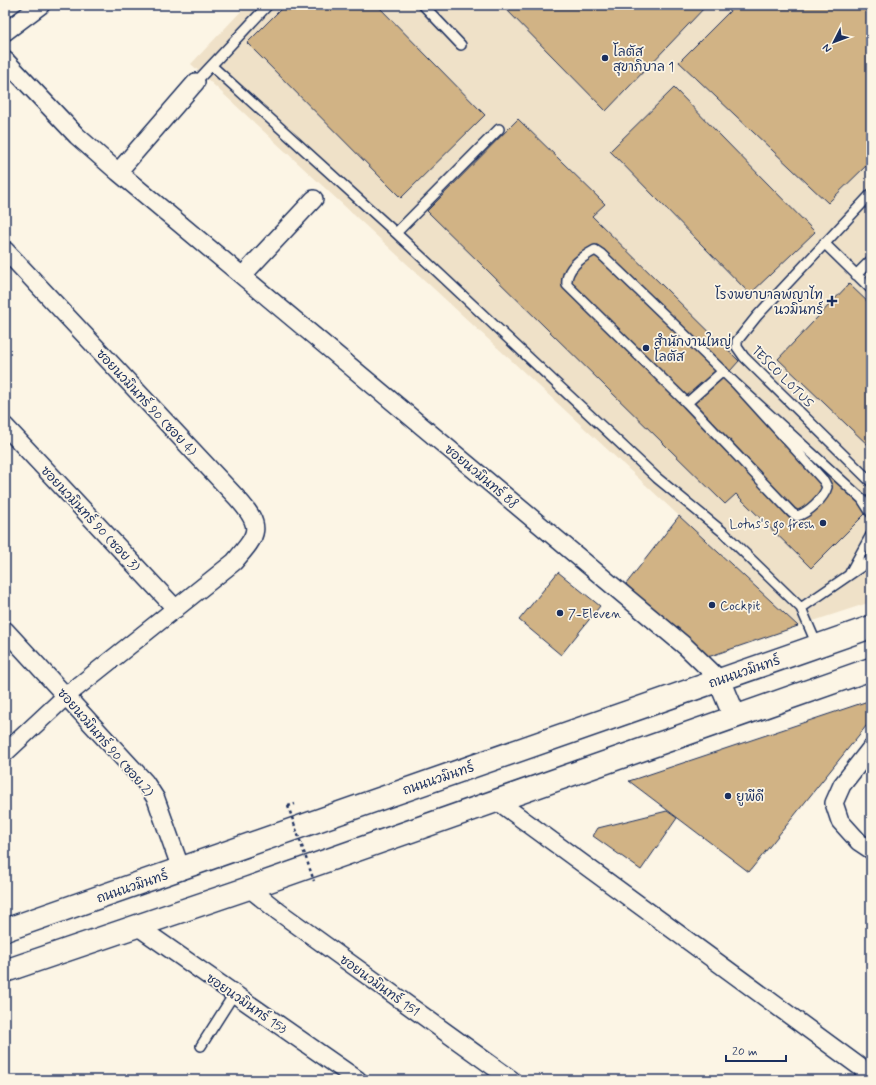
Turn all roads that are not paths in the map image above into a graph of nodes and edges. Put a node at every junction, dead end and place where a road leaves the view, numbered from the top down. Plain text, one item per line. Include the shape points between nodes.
1 (41, 5) edge
2 (268, 5) edge
3 (423, 5) edge
4 (5, 32) edge
5 (462, 45) dead end
6 (5, 60) edge
7 (212, 66) junction
8 (196, 82) joint
9 (499, 129) dead end
10 (118, 172) junction
11 (871, 194) edge
12 (314, 199) dead end
13 (396, 233) junction
14 (824, 243) junction
15 (5, 250) edge
16 (871, 260) edge
17 (243, 275) junction
18 (856, 275) junction
19 (871, 289) edge
20 (723, 371) junction
21 (736, 384) junction
22 (687, 403) junction
23 (5, 426) edge
24 (871, 482) edge
25 (871, 513) edge
26 (871, 535) edge
27 (871, 560) edge
28 (850, 575) junction
29 (801, 608) junction
30 (176, 609) junction
31 (871, 626) edge
32 (5, 630) edge
33 (817, 645) junction
34 (871, 669) edge
35 (719, 679) junction
36 (66, 696) junction
37 (734, 715) junction
38 (871, 748) edge
39 (5, 753) edge
40 (496, 800) junction
41 (871, 850) edge
42 (181, 869) junction
43 (249, 888) junction
44 (137, 926) junction
45 (5, 930) edge
46 (5, 971) edge
47 (234, 994) junction
48 (201, 1046) dead end
49 (871, 1075) edge
50 (358, 1080) edge
51 (512, 1080) edge

1 - 4 street
2 - 7 lane
3 - 5 lane
6 - 10 street, ซอยนวมินทร์ 88 via 77,136
7 - 8 lane
7 - 13 lane
8 - 10 street
9 - 13 lane
10 - 17 street, ซอยนวมินทร์ 88
11 - 14 lane, TESCO LOTUS
12 - 17 street
13 - 29 lane via 657,478 723,532
14 - 18 lane
14 - 24 lane, TESCO LOTUS via 750,325 737,341 737,347 744,357
15 - 30 street, ซอยนวมินทร์ 90 (ซอย 4) via 250,513 256,529 253,540 234,562
16 - 18 lane
17 - 35 street, ซอยนวมินทร์ 88 via 680,642
18 - 19 lane
20 - 21 lane
20 - 22 lane
20 - 22 lane via 601,254 595,250 588,254 568,272 567,285
21 - 22 lane via 824,481 826,493 803,514 797,516 792,513
21 - 25 lane via 862,499
23 - 30 street, ซอยนวมินทร์ 90 (ซอย 3)
26 - 28 lane
27 - 28 lane
28 - 29 lane
29 - 33 lane
30 - 36 street, ซอยนวมินทร์ 90 (ซอย 4)
31 - 33 main road, ถนนนวมินทร์
32 - 36 street, ซอยนวมินทร์ 90 (ซอย 2)
33 - 35 main road, ถนนนวมินทร์
34 - 37 main road
35 - 37 main road
35 - 42 main road, ถนนนวมินทร์
36 - 39 street, ซอยนวมินทร์ 90 (ซอย 4)
36 - 42 street, ซอยนวมินทร์ 90 (ซอย 2) via 145,782 156,799
37 - 40 main road
38 - 41 street via 842,785 834,803 840,821 859,842
40 - 43 main road
40 - 49 street
42 - 45 main road, ถนนนวมินทร์
43 - 44 main road
43 - 51 street, ซอยนวมินทร์ 151
44 - 46 main road
44 - 47 street, ซอยนวมินทร์ 153
47 - 48 lane
47 - 50 street, ซอยนวมินทร์ 153

